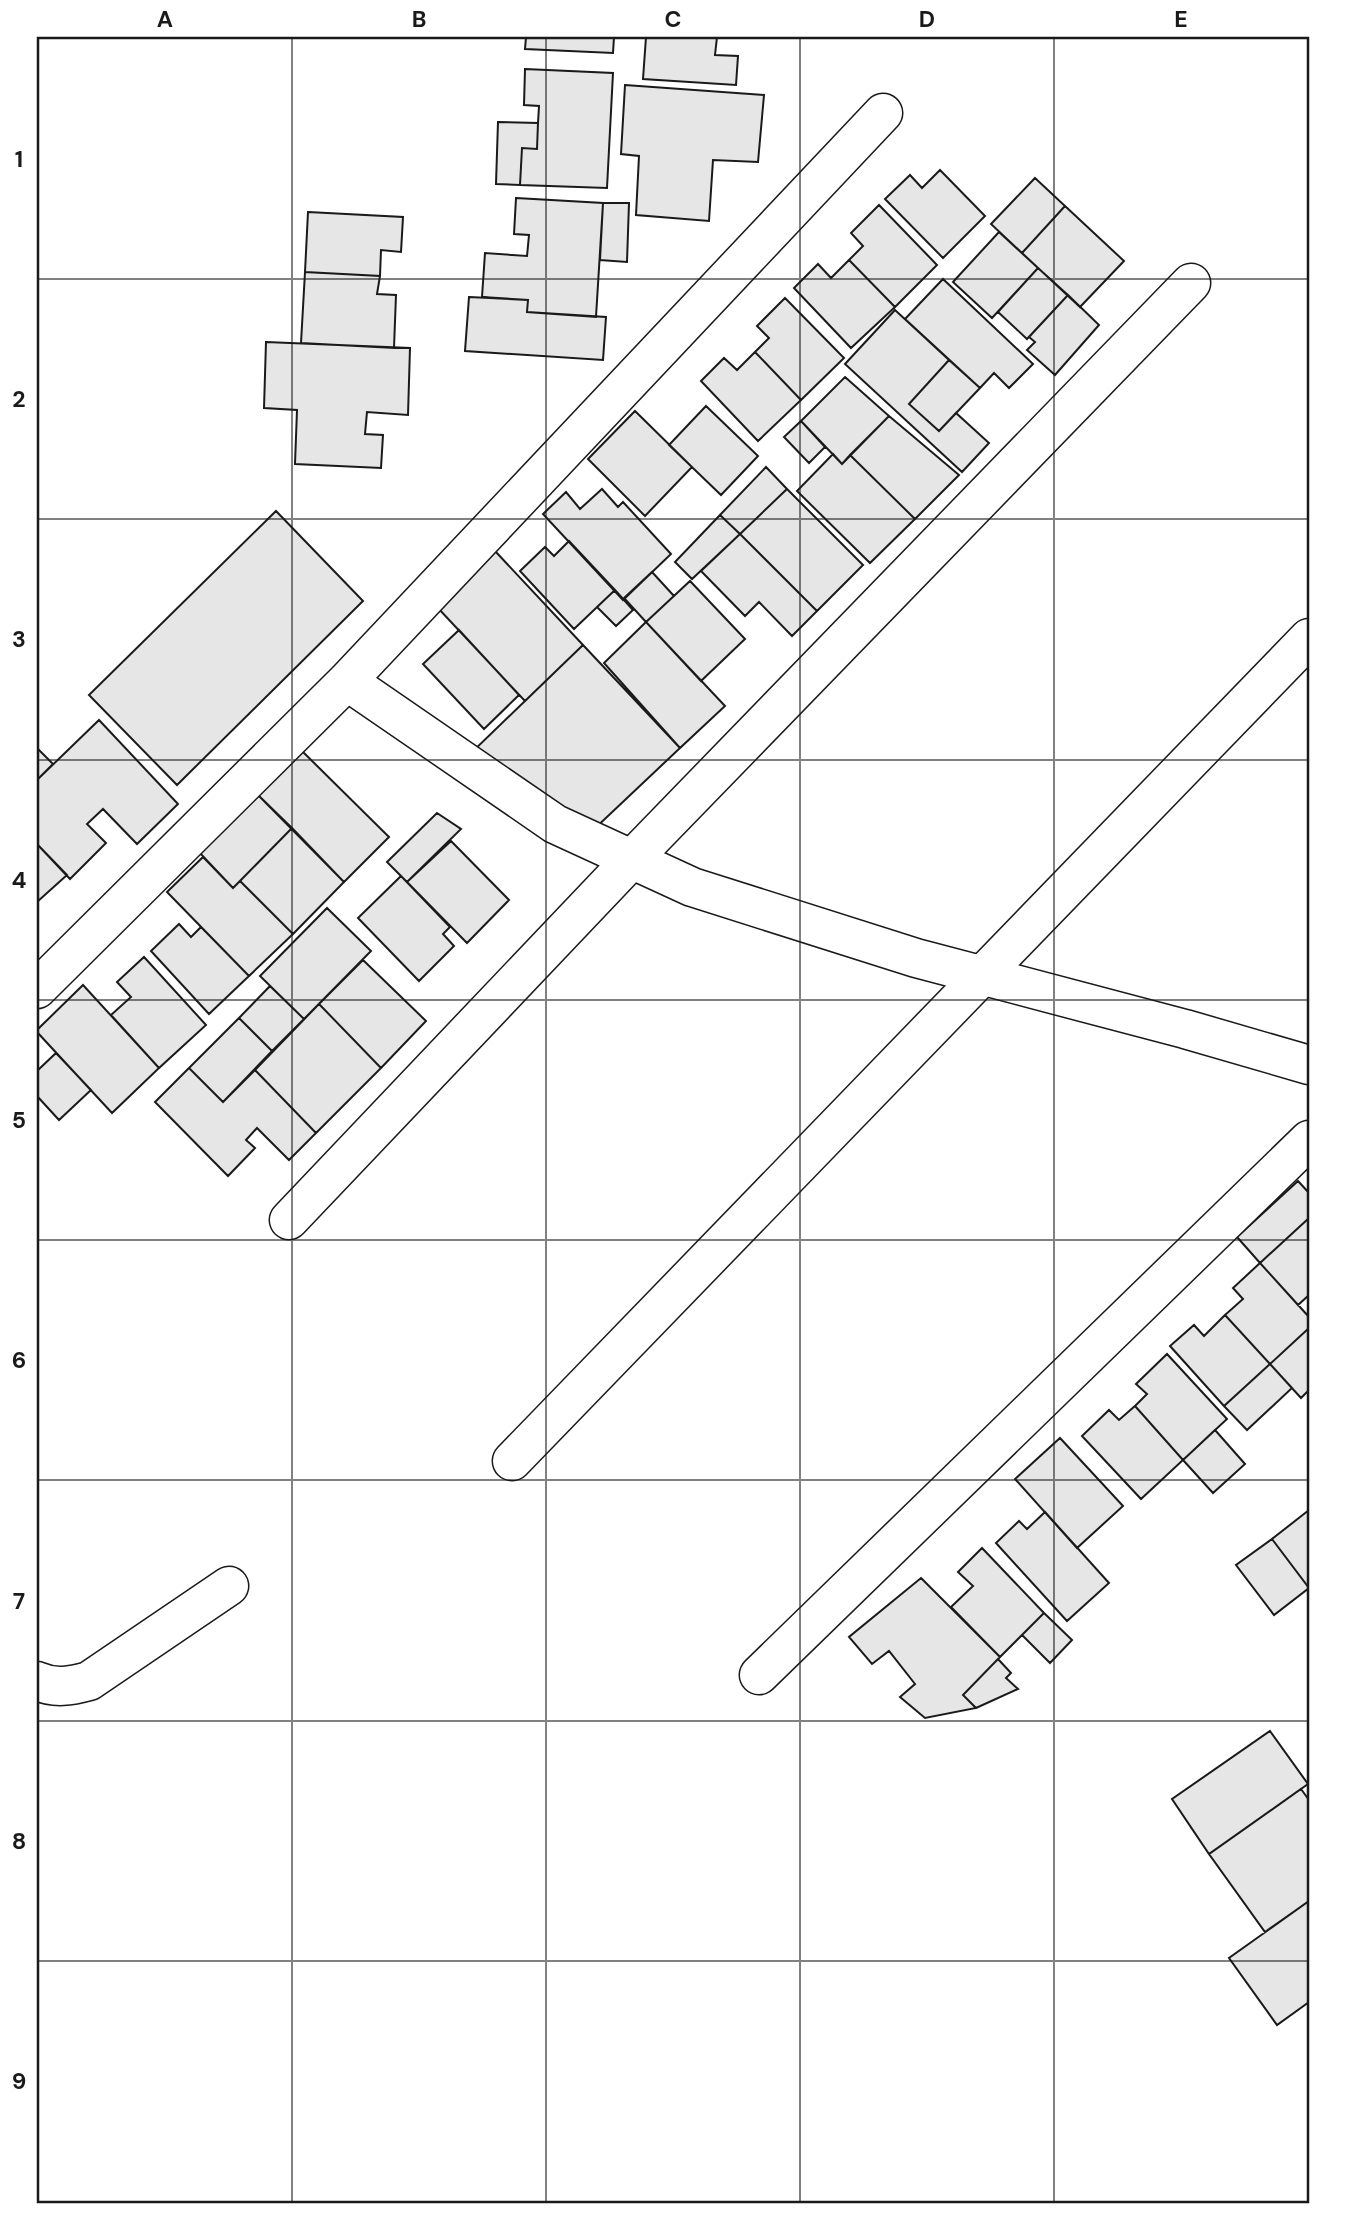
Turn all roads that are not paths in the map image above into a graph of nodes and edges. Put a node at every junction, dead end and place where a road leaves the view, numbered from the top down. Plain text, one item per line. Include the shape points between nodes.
1 (883, 113) dead end
2 (1191, 283) dead end
3 (1309, 638) edge
4 (347, 681) junction
5 (632, 859) junction
6 (983, 975) junction
7 (37, 989) edge
8 (1309, 1065) edge
9 (1309, 1140) edge
10 (289, 1220) dead end
11 (512, 1461) dead end
12 (229, 1587) dead end
13 (759, 1675) dead end
14 (37, 1681) edge

1 - 4 street
2 - 5 street
3 - 6 street
4 - 5 street via 555,824
4 - 7 street
5 - 6 street via 692,887
5 - 10 street
6 - 8 street
6 - 11 street
9 - 13 street
12 - 14 street via 89,1681 68,1687

